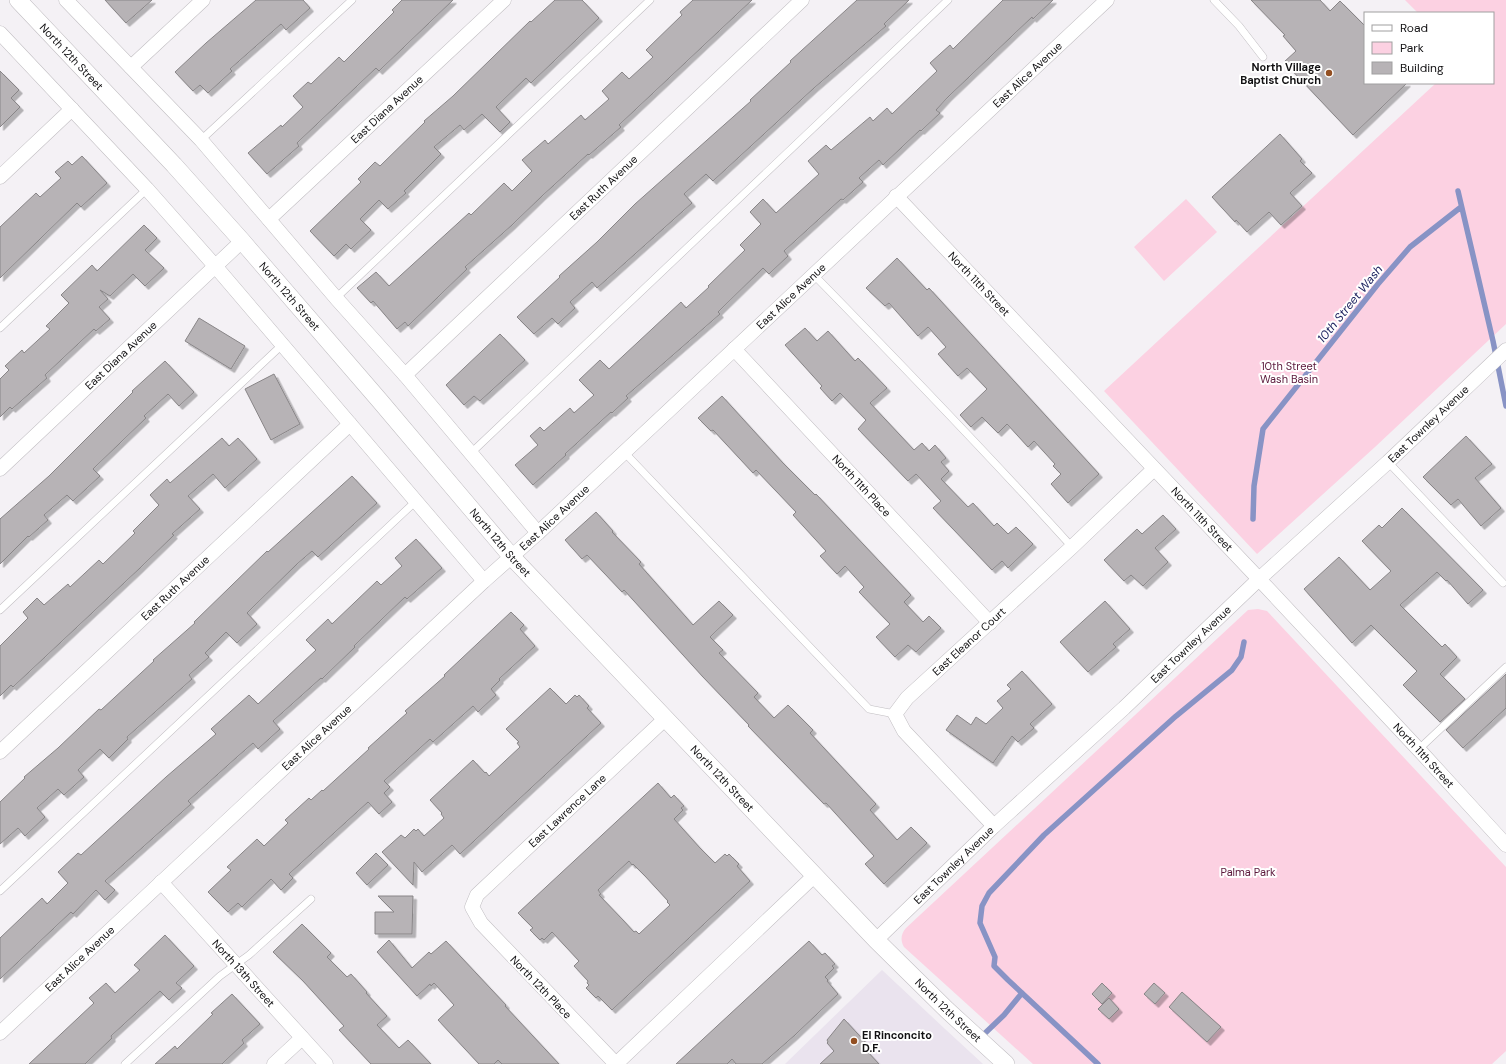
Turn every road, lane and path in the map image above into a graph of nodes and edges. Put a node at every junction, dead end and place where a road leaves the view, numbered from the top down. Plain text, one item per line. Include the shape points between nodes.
1 (18, 0) edge
2 (66, 0) edge
3 (203, 0) edge
4 (352, 0) edge
5 (504, 0) edge
6 (650, 0) edge
7 (802, 0) edge
8 (948, 0) edge
9 (1107, 0) edge
10 (1214, 0) edge
11 (0, 33) edge
12 (1263, 57) dead end
13 (131, 67) junction
14 (72, 110) junction
15 (201, 140) junction
16 (0, 177) edge
17 (147, 190) junction
18 (896, 196) junction
19 (269, 219) junction
20 (242, 241) junction
21 (216, 267) junction
22 (813, 274) junction
23 (336, 298) junction
24 (0, 328) edge
25 (282, 344) junction
26 (734, 349) junction
27 (1506, 350) edge
28 (405, 375) junction
29 (350, 424) junction
30 (624, 452) junction
31 (470, 454) junction
32 (1388, 462) junction
33 (0, 469) edge
34 (1154, 469) junction
35 (416, 500) junction
36 (538, 533) junction
37 (1072, 547) junction
38 (511, 556) junction
39 (1260, 579) junction
40 (484, 580) junction
41 (1503, 583) dead end
42 (0, 610) edge
43 (990, 623) junction
44 (1506, 667) edge
45 (896, 714) junction
46 (666, 718) junction
47 (1418, 749) junction
48 (0, 752) edge
49 (994, 826) junction
50 (1506, 844) edge
51 (814, 876) junction
52 (161, 882) junction
53 (0, 890) edge
54 (311, 899) dead end
55 (472, 907) joint
56 (876, 940) junction
57 (236, 965) junction
58 (0, 1033) edge
59 (302, 1038) junction
60 (125, 1064) edge
61 (274, 1064) edge
62 (326, 1064) edge
63 (616, 1064) edge
64 (1006, 1064) edge

1 - 20 street, North 12th Street
2 - 13 street
3 - 13 street
4 - 15 lane
5 - 19 street, East Diana Avenue
6 - 23 lane
7 - 28 street, East Ruth Avenue
8 - 31 lane
9 - 18 street, East Alice Avenue
10 - 12 lane via 1239,26
11 - 14 street
13 - 15 street
14 - 16 street
14 - 17 street
15 - 19 street
17 - 21 street
17 - 24 lane
18 - 22 street, East Alice Avenue
18 - 34 street, North 11th Street
19 - 23 street
20 - 21 street, East Diana Avenue
20 - 38 street, North 12th Street
21 - 25 street
21 - 33 street, East Diana Avenue
22 - 26 street, East Alice Avenue
22 - 37 lane via 1018,486
23 - 28 street
25 - 29 street
25 - 42 lane
26 - 30 street, East Alice Avenue
26 - 43 street, North 11th Place
27 - 32 street, East Townley Avenue
28 - 31 street
29 - 35 street
29 - 48 street, East Ruth Avenue
30 - 36 street, East Alice Avenue
30 - 45 lane via 869,709
31 - 36 street
32 - 39 street, East Townley Avenue
32 - 41 lane
34 - 37 street, East Eleanor Court
34 - 39 street, North 11th Street
35 - 40 street
35 - 53 lane
36 - 38 street, East Alice Avenue
37 - 43 street, East Eleanor Court
38 - 40 street, East Alice Avenue
38 - 46 street, North 12th Street
39 - 47 street, North 11th Street
39 - 49 street, East Townley Avenue
40 - 52 street, East Alice Avenue
43 - 45 street, East Eleanor Court via 908,698
44 - 47 lane
45 - 49 street via 904,730
46 - 51 street, North 12th Street
46 - 55 street, East Lawrence Lane via 477,895
47 - 50 street, North 11th Street
49 - 56 street, East Townley Avenue
51 - 56 street, North 12th Street
51 - 63 street
52 - 57 street, North 13th Street
52 - 58 street, East Alice Avenue
54 - 57 lane
55 - 63 street, North 12th Place via 480,924
56 - 64 street, North 12th Street
57 - 59 street, North 13th Street
57 - 60 lane via 220,976
59 - 61 street
59 - 62 street, North 13th Street

